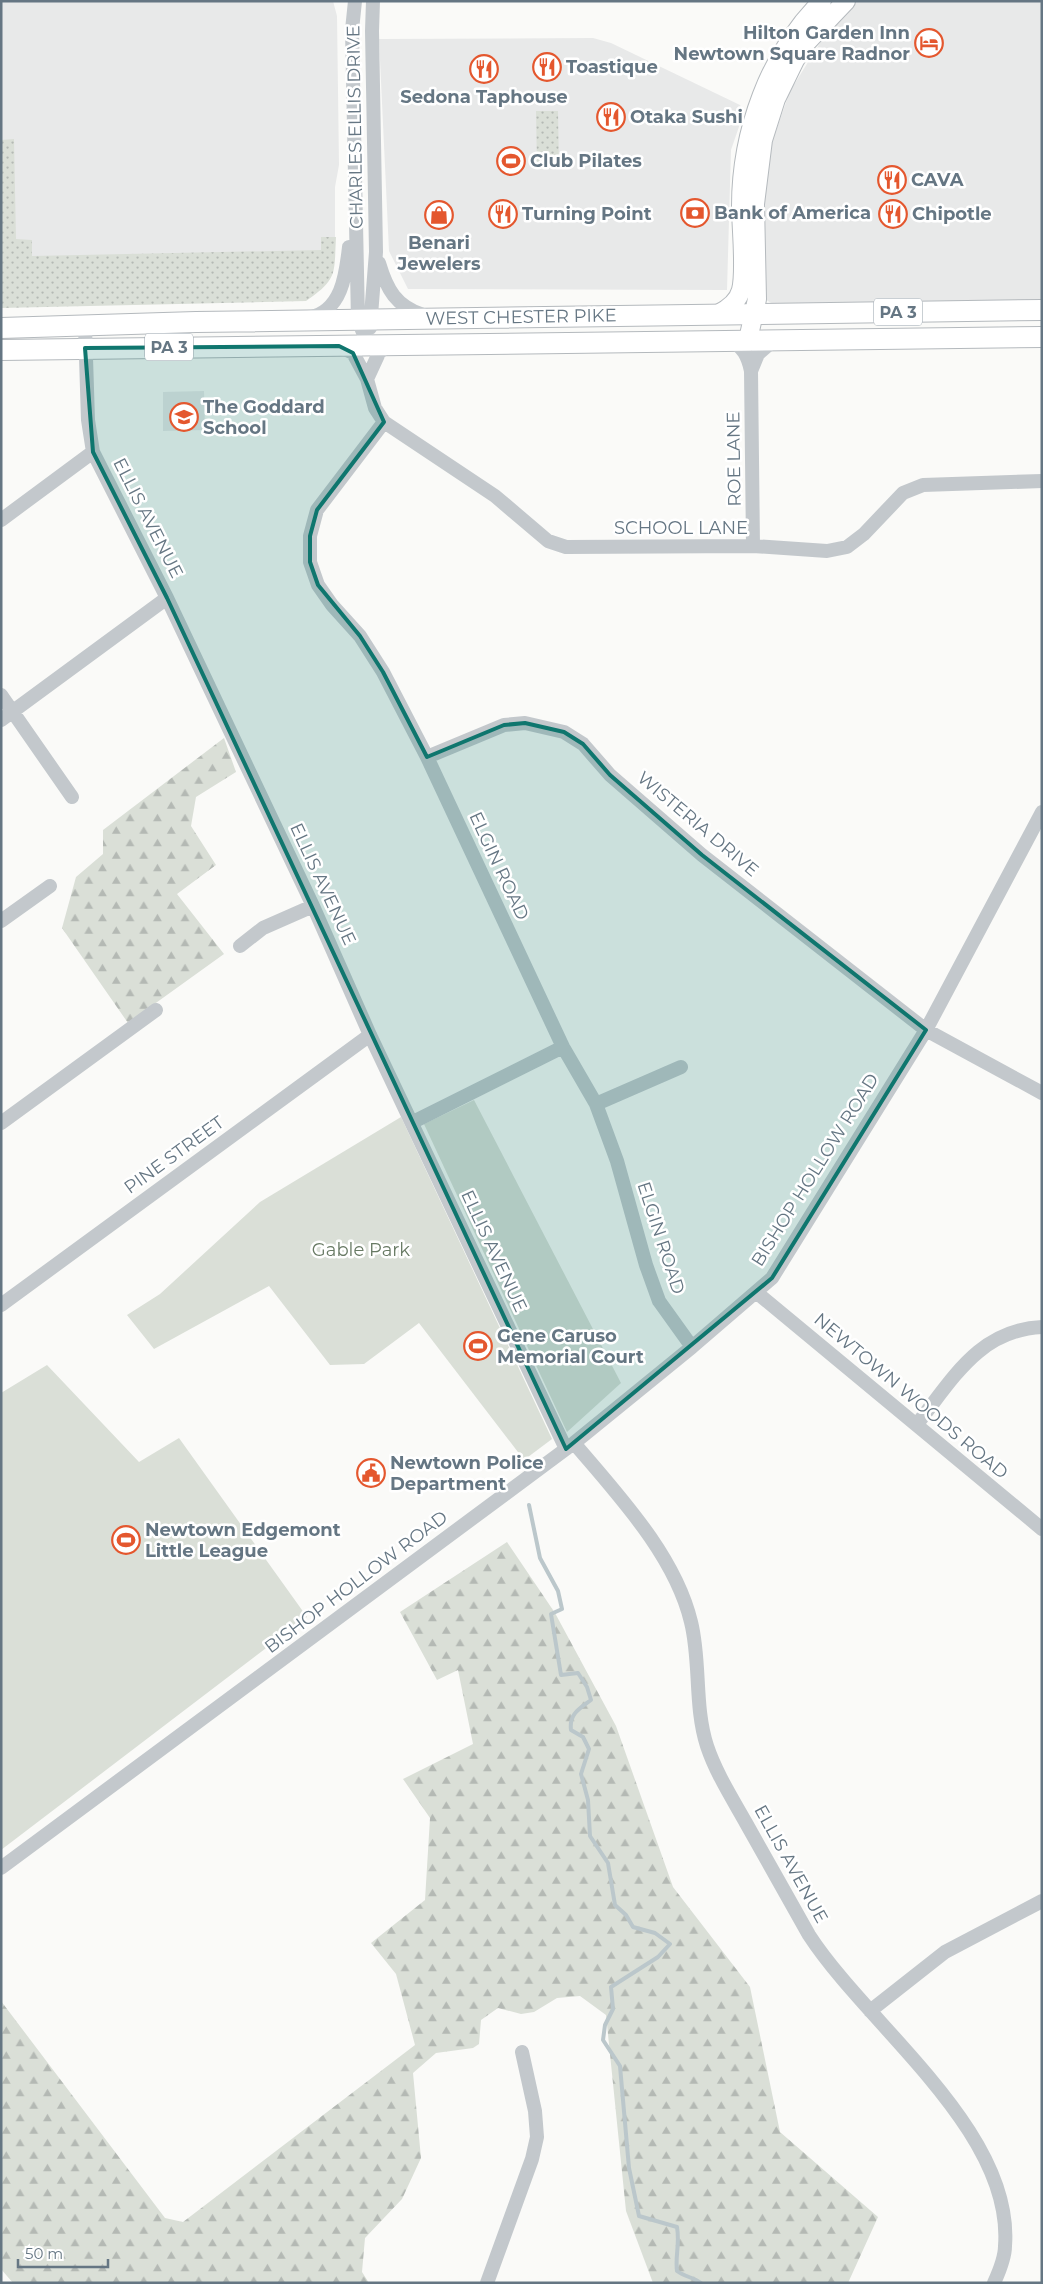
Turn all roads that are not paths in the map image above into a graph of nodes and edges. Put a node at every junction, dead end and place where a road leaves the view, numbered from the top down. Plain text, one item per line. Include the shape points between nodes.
1 (355, 1) edge
2 (373, 1) edge
3 (822, 1) edge
4 (846, 1) edge
5 (355, 199) junction
6 (376, 252) junction
7 (1042, 310) edge
8 (754, 313) junction
9 (718, 314) junction
10 (446, 318) junction
11 (298, 320) junction
12 (364, 320) junction
13 (85, 327) junction
14 (1, 328) edge
15 (1042, 337) edge
16 (728, 340) junction
17 (748, 340) junction
18 (774, 340) junction
19 (378, 345) junction
20 (339, 346) junction
21 (86, 348) junction
22 (1, 350) edge
23 (751, 371) junction
24 (366, 379) junction
25 (384, 422) junction
26 (93, 452) junction
27 (1042, 481) edge
28 (1, 520) edge
29 (753, 546) junction
30 (167, 598) junction
31 (1, 695) edge
32 (13, 711) junction
33 (1, 720) edge
34 (427, 757) junction
35 (72, 797) dead end
36 (1042, 812) edge
37 (50, 886) dead end
38 (313, 906) junction
39 (1, 921) edge
40 (240, 946) dead end
41 (156, 1010) dead end
42 (926, 1030) junction
43 (370, 1035) junction
44 (563, 1047) junction
45 (681, 1067) dead end
46 (1042, 1094) edge
47 (596, 1104) junction
48 (1, 1122) edge
49 (412, 1122) junction
50 (756, 1292) junction
51 (1, 1305) edge
52 (1042, 1327) edge
53 (692, 1347) junction
54 (917, 1424) junction
55 (570, 1446) junction
56 (1042, 1529) edge
57 (1, 1868) edge
58 (1042, 1900) edge
59 (870, 2011) junction
60 (522, 2052) dead end
61 (486, 2283) edge
62 (994, 2283) edge

1 - 5 street, CHARLES ELLIS DRIVE via 352,30
2 - 6 street, CHARLES ELLIS DRIVE
3 - 9 main road via 782,53 755,114 742,181 741,289 729,308
4 - 8 main road via 806,43 785,79 767,126 757,182 757,299
5 - 11 street, CHARLES ELLIS DRIVE via 341,292 319,313
5 - 12 street, CHARLES ELLIS DRIVE
6 - 10 street, CHARLES ELLIS DRIVE via 388,289 398,302 423,315
6 - 12 street, CHARLES ELLIS DRIVE
7 - 8 highway, WEST CHESTER PIKE / PA 3
8 - 9 highway, WEST CHESTER PIKE / PA 3
8 - 17 main road
9 - 10 highway, WEST CHESTER PIKE / PA 3
10 - 12 highway, WEST CHESTER PIKE / PA 3
11 - 12 highway, WEST CHESTER PIKE / PA 3
11 - 13 highway, WEST CHESTER PIKE / PA 3
12 - 19 street, CHARLES ELLIS DRIVE
13 - 14 highway, WEST CHESTER PIKE / PA 3
13 - 21 street, ELLIS AVENUE
15 - 18 highway, WEST CHESTER PIKE / PA 3
16 - 17 highway, WEST CHESTER PIKE / PA 3
16 - 19 highway, WEST CHESTER PIKE / PA 3
16 - 23 street, ROE LANE via 746,354
17 - 18 highway, WEST CHESTER PIKE / PA 3
18 - 23 street, ROE LANE via 758,354
19 - 20 highway, WEST CHESTER PIKE / PA 3
19 - 24 street
20 - 21 highway, WEST CHESTER PIKE / PA 3
20 - 24 street, SCHOOL LANE via 353,353
21 - 22 highway, WEST CHESTER PIKE / PA 3
21 - 26 street, ELLIS AVENUE via 88,420
23 - 29 street, ROE LANE
24 - 25 street, SCHOOL LANE via 370,396
25 - 29 street, SCHOOL LANE via 495,496 548,542 566,547
25 - 34 street, ELGIN ROAD via 317,510 310,536 310,562 318,586 360,636 383,672
26 - 28 street
26 - 30 street, ELLIS AVENUE
27 - 29 street, SCHOOL LANE via 923,485 903,493 847,547 827,551
30 - 32 street
30 - 38 street, ELLIS AVENUE
31 - 32 street
32 - 33 street
32 - 35 street
34 - 42 street, WISTERIA DRIVE via 504,724 525,723 564,732 583,744 610,775 702,854
34 - 44 street, ELGIN ROAD
36 - 42 street, BISHOP HOLLOW ROAD
37 - 39 street
38 - 40 street via 263,928
38 - 43 street, ELLIS AVENUE
41 - 48 street
42 - 46 street, WISTERIA DRIVE
42 - 50 street, BISHOP HOLLOW ROAD via 772,1278
43 - 49 street, ELLIS AVENUE
43 - 51 street, PINE STREET
44 - 47 street, ELGIN ROAD
44 - 49 street
45 - 47 street
47 - 53 street, ELGIN ROAD via 659,1301
49 - 55 street, ELLIS AVENUE
50 - 53 street, BISHOP HOLLOW ROAD
50 - 54 street, NEWTOWN WOODS ROAD
52 - 54 street via 1008,1333 989,1342 972,1357
53 - 55 street, BISHOP HOLLOW ROAD
54 - 56 street, NEWTOWN WOODS ROAD
55 - 57 street, BISHOP HOLLOW ROAD
55 - 59 street, ELLIS AVENUE via 626,1504 673,1574 692,1624 700,1714 707,1745 719,1775 809,1935 824,1958
58 - 59 street via 945,1952
59 - 62 street, ELLIS AVENUE via 972,2132 987,2159 999,2190 1005,2220 1005,2248
60 - 61 street via 535,2111 537,2137 532,2159

